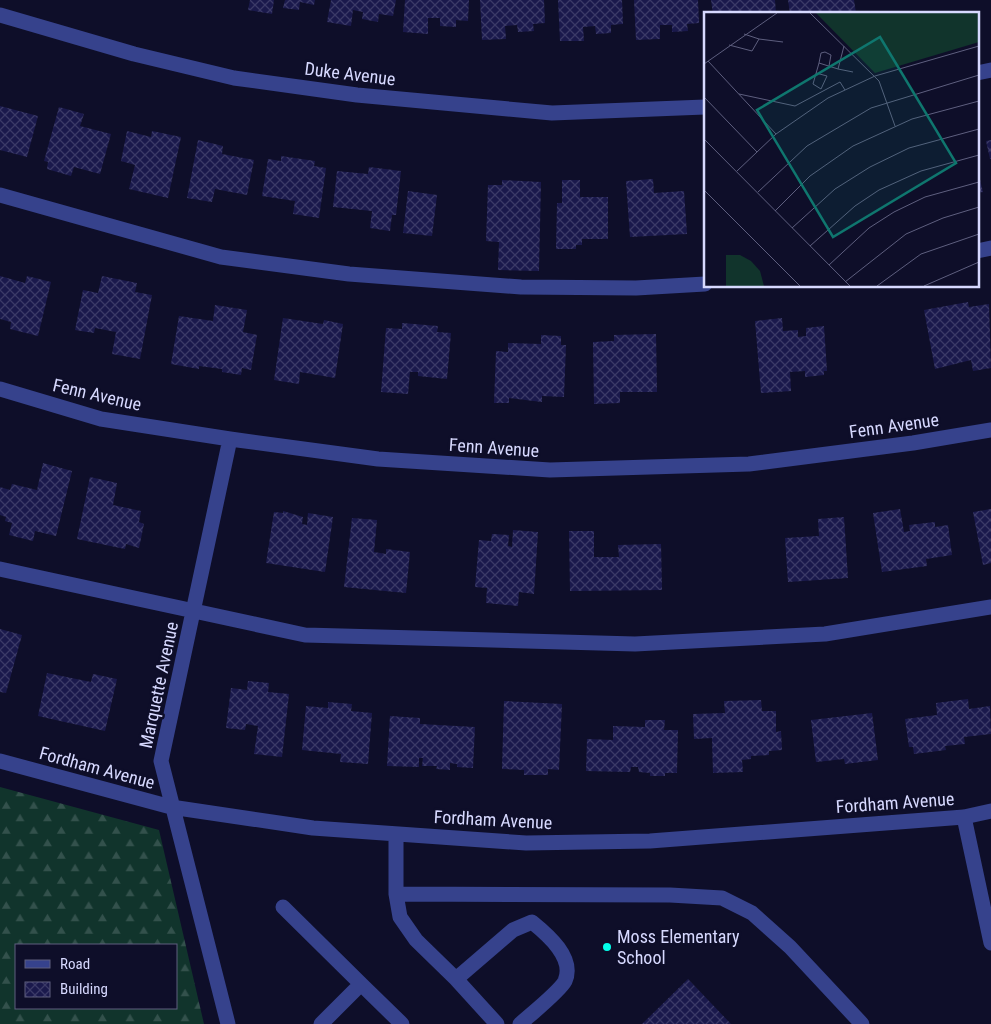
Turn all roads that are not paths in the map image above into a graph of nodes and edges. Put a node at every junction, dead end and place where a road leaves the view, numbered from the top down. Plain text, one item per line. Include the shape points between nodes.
1 (0, 15) edge
2 (991, 70) edge
3 (978, 73) edge
4 (704, 107) edge
5 (0, 195) edge
6 (991, 248) edge
7 (978, 251) edge
8 (704, 284) edge
9 (0, 389) edge
10 (991, 430) edge
11 (230, 439) junction
12 (0, 569) edge
13 (991, 607) edge
14 (193, 612) junction
15 (0, 761) edge
16 (171, 807) junction
17 (991, 811) edge
18 (964, 817) junction
19 (396, 834) junction
20 (396, 894) junction
21 (283, 907) dead end
22 (991, 942) edge
23 (456, 979) junction
24 (361, 984) junction
25 (228, 1024) edge
26 (321, 1024) edge
27 (402, 1024) edge
28 (497, 1024) edge
29 (520, 1024) edge
30 (862, 1024) edge

1 - 4 street, Duke Avenue via 134,54 234,78 348,94 552,113
2 - 3 street
5 - 8 street via 221,256 349,274 521,288
6 - 7 street
9 - 11 street, Fenn Avenue via 101,419
10 - 11 street, Fenn Avenue via 749,464 550,470 378,459
11 - 14 street, Marquette Avenue
12 - 14 street
13 - 14 street via 825,634 635,644 305,635
14 - 16 street, Marquette Avenue via 161,761
15 - 16 street, Fordham Avenue
16 - 19 street, Fordham Avenue via 313,828
16 - 25 street, Marquette Avenue
17 - 18 street, Fordham Avenue
18 - 19 street, Fordham Avenue via 650,841 526,843
18 - 22 street
19 - 20 street
20 - 23 street via 400,917 416,940
20 - 30 street via 670,894 722,898 752,912 784,941
21 - 24 street
23 - 28 street
23 - 29 street via 513,930 532,922 561,951 568,969 564,983
24 - 26 street
24 - 27 street

